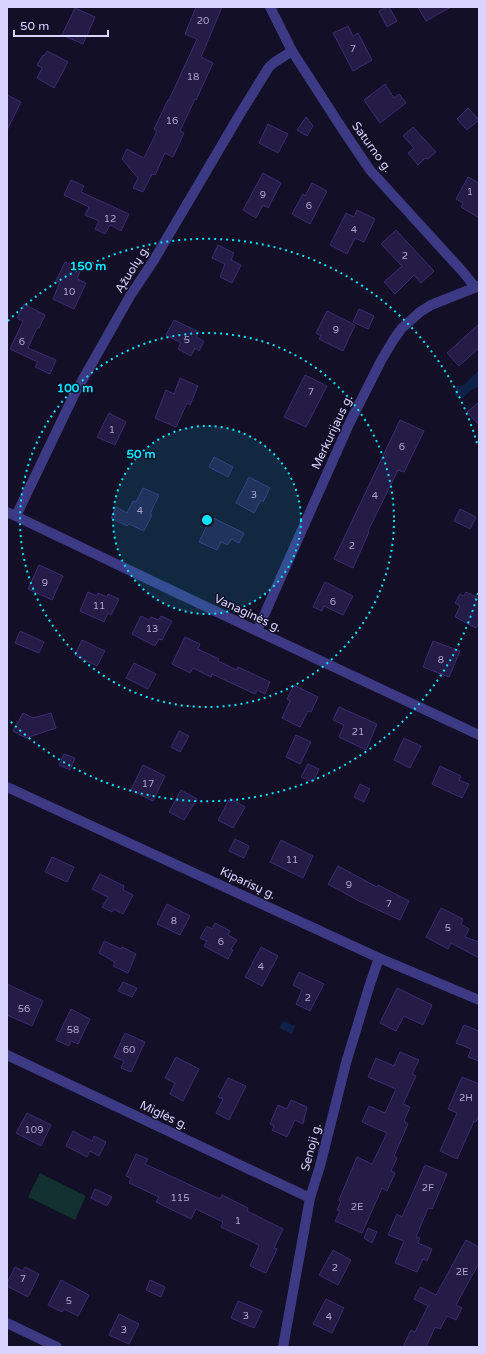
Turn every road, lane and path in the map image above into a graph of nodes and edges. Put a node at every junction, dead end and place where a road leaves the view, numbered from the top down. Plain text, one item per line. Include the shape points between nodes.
1 (270, 7) edge
2 (292, 51) junction
3 (477, 286) edge
4 (12, 514) edge
5 (257, 631) junction
6 (479, 734) edge
7 (7, 787) edge
8 (380, 958) junction
9 (479, 1000) edge
10 (7, 1056) edge
11 (310, 1198) junction
12 (7, 1324) edge
13 (57, 1347) edge
14 (283, 1347) edge

1 - 2 street, Saturno g.
2 - 3 street, Saturno g. via 370,170
2 - 4 street, Ąžuolų g. via 270,68 240,114 130,296 74,395
3 - 5 street, Merkurijaus g. via 420,312 394,339 350,422
4 - 5 street, Vanaginės g.
5 - 6 street, Vanaginės g.
7 - 8 street, Kiparisų g.
8 - 9 street, Kiparisų g.
8 - 11 street, Senoji g. via 346,1063
10 - 11 street, Miglės g.
11 - 14 street, Senoji g.
12 - 13 street

